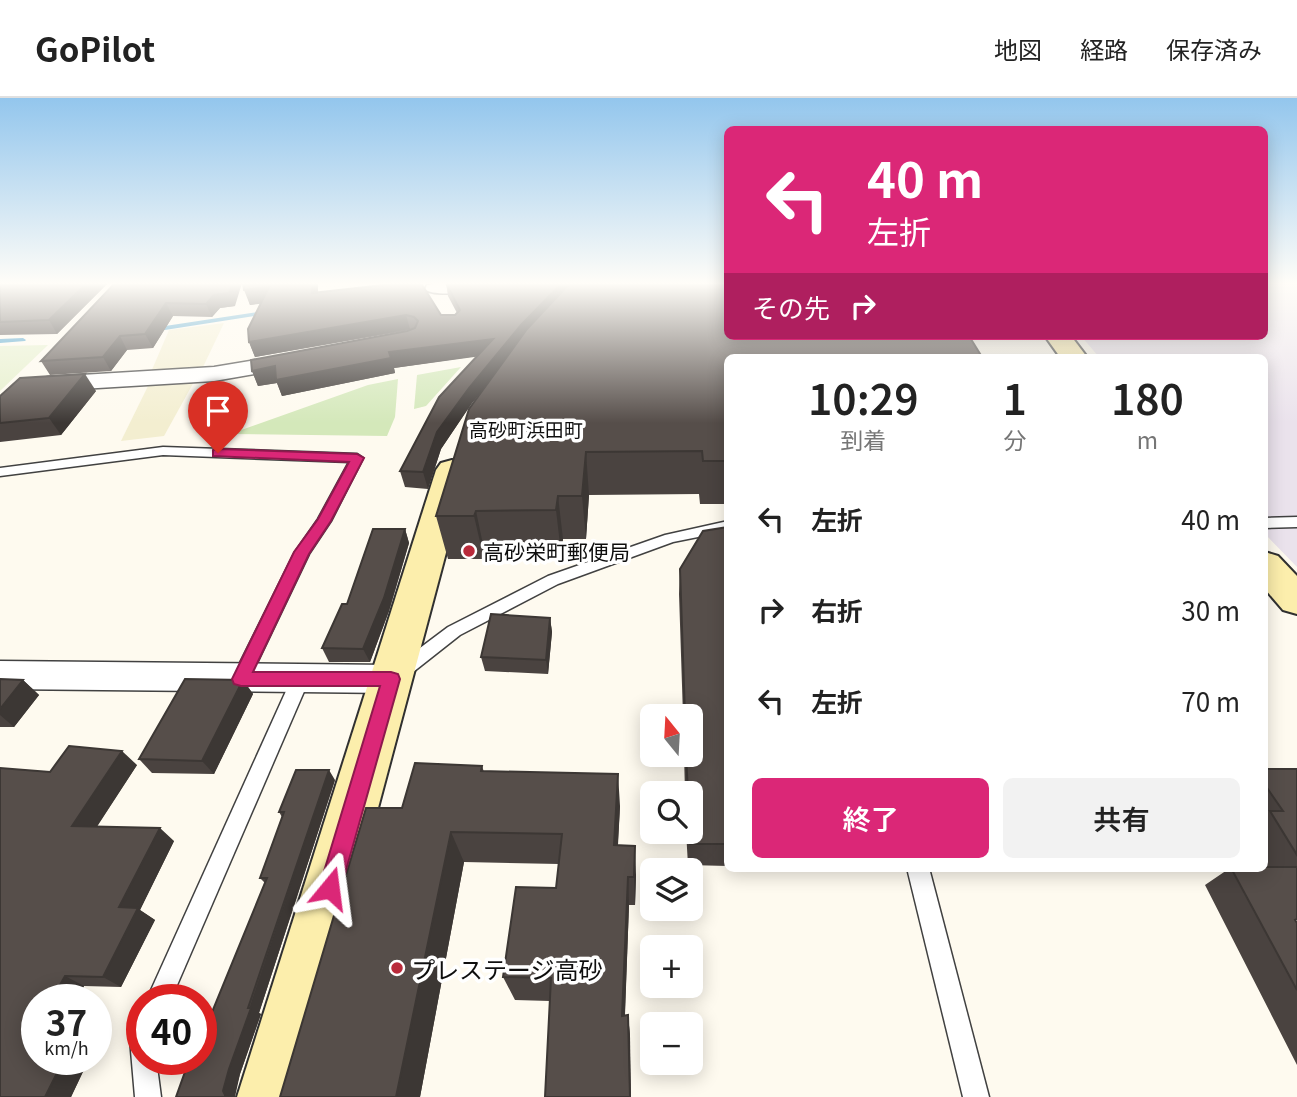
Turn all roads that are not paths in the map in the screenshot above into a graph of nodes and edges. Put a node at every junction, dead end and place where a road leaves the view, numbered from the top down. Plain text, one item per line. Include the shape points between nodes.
1 (1061, 340) edge
2 (1072, 354) edge
3 (314, 357) edge
4 (32, 376) edge
5 (470, 430) edge
6 (0, 472) edge
7 (1297, 522) edge
8 (1268, 523) edge
9 (724, 527) edge
10 (1268, 568) edge
11 (1297, 600) edge
12 (0, 674) edge
13 (241, 679) junction
14 (391, 679) junction
15 (300, 680) junction
16 (919, 872) edge
17 (166, 984) edge
18 (146, 1075) edge
19 (148, 1097) edge
20 (269, 1097) edge
21 (976, 1097) edge

1 - 2 street
3 - 4 street via 214,374
5 - 14 street via 448,482
6 - 13 lane via 163,451 357,458 302,552
7 - 8 lane
9 - 14 lane via 670,538 553,580 454,631
10 - 11 street
12 - 13 street
13 - 15 street
14 - 15 street
14 - 20 street
15 - 17 lane
16 - 21 lane
18 - 19 lane

